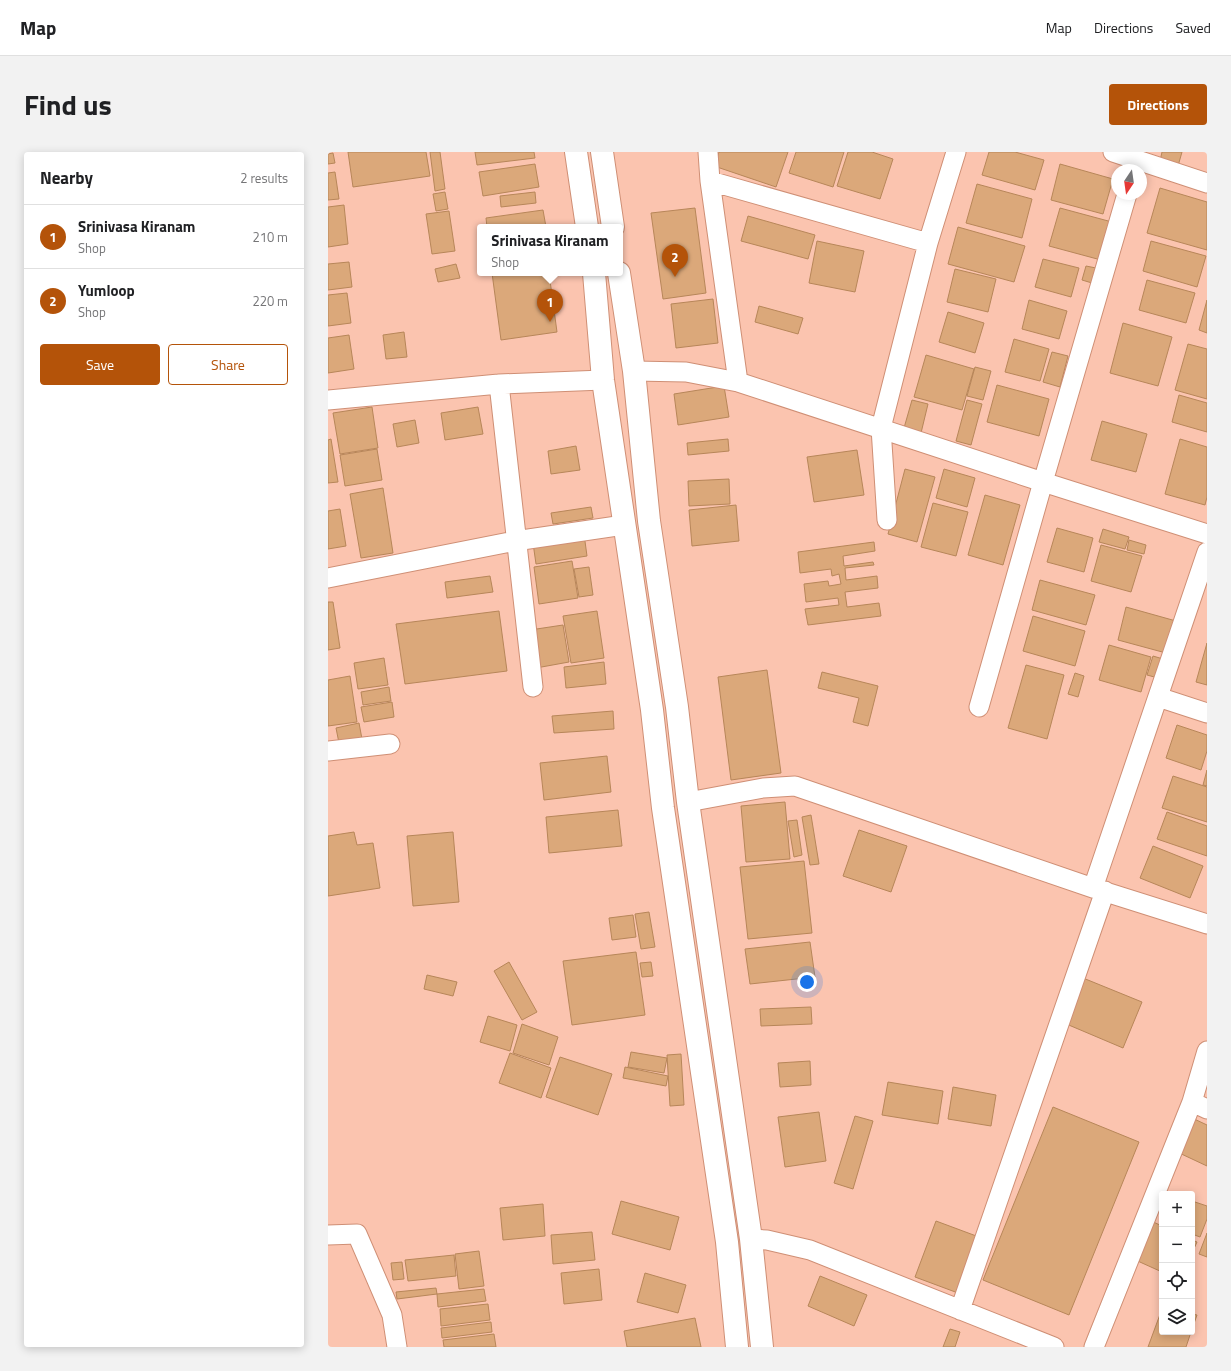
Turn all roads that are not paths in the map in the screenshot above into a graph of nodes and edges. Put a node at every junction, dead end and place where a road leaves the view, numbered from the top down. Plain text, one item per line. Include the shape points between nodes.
1 (576, 152) edge
2 (602, 152) edge
3 (708, 152) edge
4 (956, 152) edge
5 (1113, 152) edge
6 (1134, 164) edge
7 (1147, 168) edge
8 (710, 181) junction
9 (1207, 183) edge
10 (1126, 200) edge
11 (587, 224) edge
12 (613, 224) edge
13 (928, 243) junction
14 (594, 276) edge
15 (619, 276) edge
16 (634, 371) junction
17 (604, 380) junction
18 (738, 382) junction
19 (499, 384) junction
20 (328, 400) edge
21 (881, 428) junction
22 (1043, 482) junction
23 (887, 520) dead end
24 (624, 525) junction
25 (1207, 534) edge
26 (515, 541) junction
27 (1207, 552) edge
28 (328, 578) edge
29 (533, 687) dead end
30 (1158, 697) junction
31 (979, 707) dead end
32 (1207, 712) edge
33 (390, 744) dead end
34 (328, 751) edge
35 (688, 802) junction
36 (1099, 890) junction
37 (1207, 924) edge
38 (1207, 1051) edge
39 (1200, 1106) edge
40 (328, 1234) edge
41 (751, 1239) junction
42 (960, 1310) junction
43 (397, 1347) edge
44 (737, 1347) edge
45 (762, 1347) edge
46 (1054, 1347) edge
47 (1094, 1347) edge

1 - 11 main road
2 - 12 main road
3 - 8 street
4 - 13 street
5 - 6 street
7 - 9 street
8 - 13 street
8 - 18 street
10 - 22 street
13 - 21 street
14 - 17 main road
15 - 16 main road
16 - 18 street via 686,372
16 - 35 main road via 649,521 677,707
17 - 19 street
17 - 24 main road
18 - 21 street
19 - 20 street
19 - 26 street
21 - 22 street
21 - 23 street
22 - 25 street
22 - 31 street
24 - 26 street
24 - 44 main road via 727,1242
26 - 28 street
26 - 29 street
27 - 30 street
30 - 32 street
30 - 36 street
33 - 34 street
35 - 36 street via 763,788 795,786
35 - 41 main road
36 - 37 street
36 - 42 street
38 - 39 street
39 - 47 street
40 - 43 street via 357,1234 392,1315
41 - 42 street via 810,1250
41 - 45 main road
42 - 46 street

